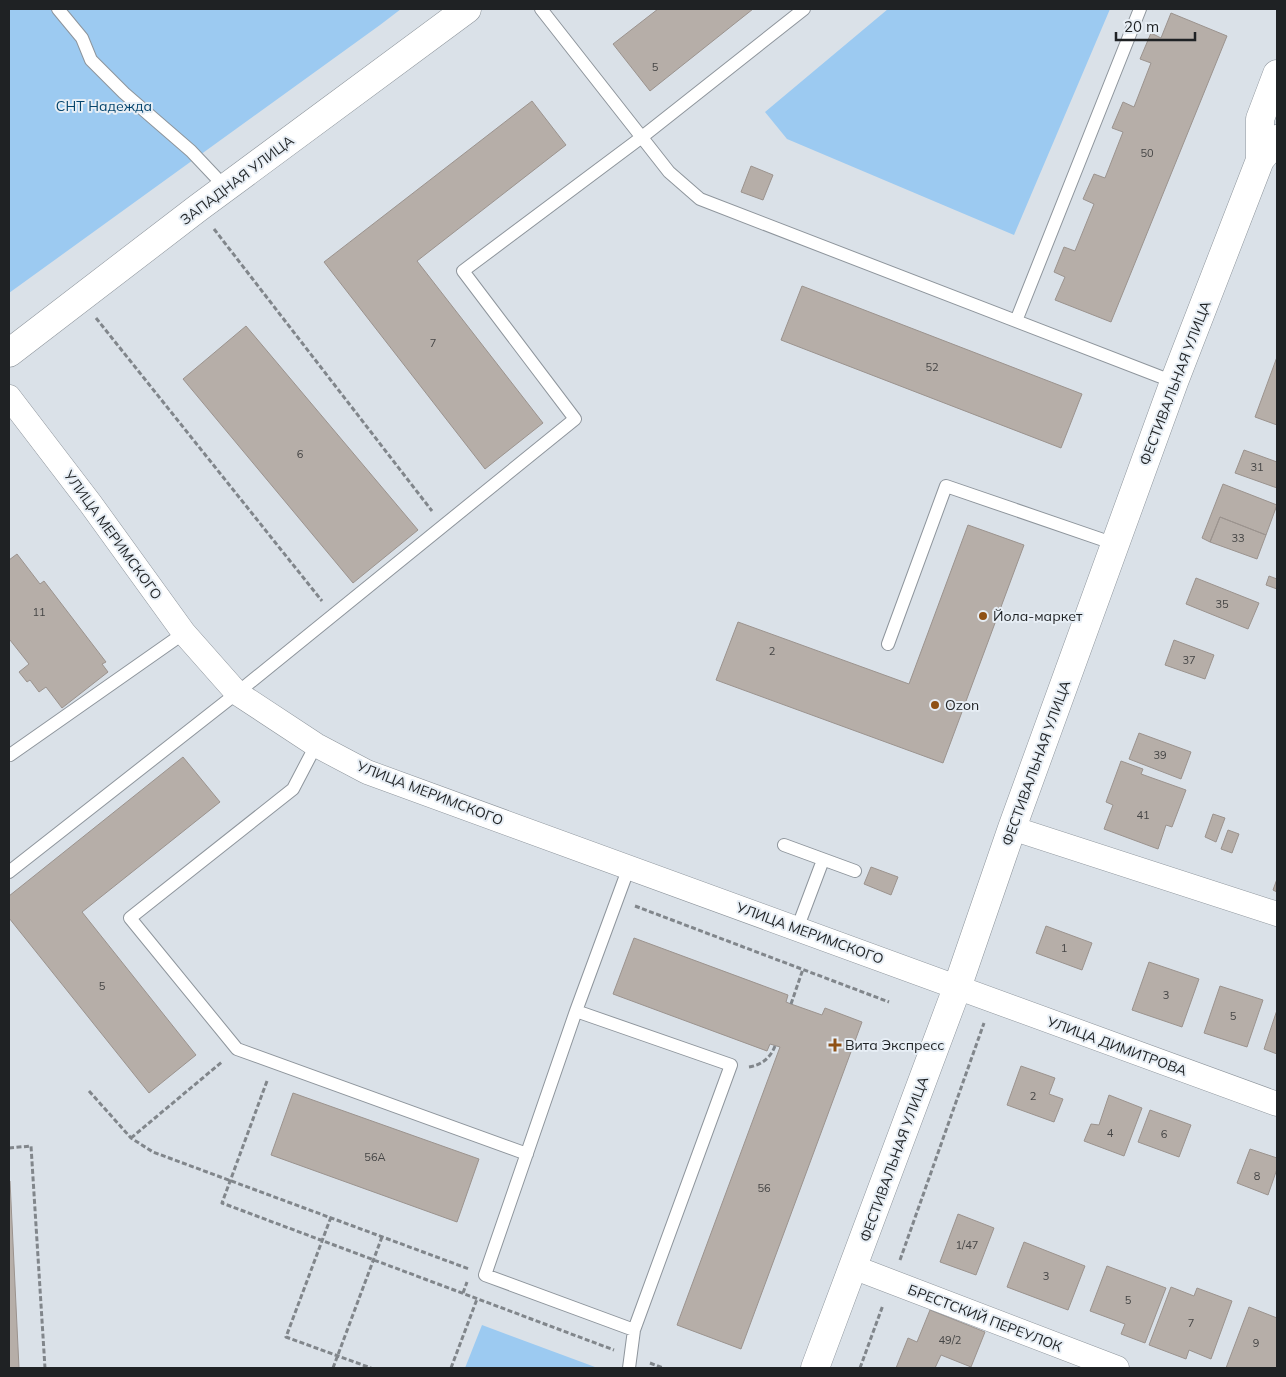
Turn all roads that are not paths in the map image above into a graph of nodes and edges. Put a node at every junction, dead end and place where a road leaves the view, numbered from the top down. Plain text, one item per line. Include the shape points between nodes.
1 (58, 9) edge
2 (467, 9) edge
3 (542, 9) edge
4 (804, 9) edge
5 (1140, 9) edge
6 (1277, 74) edge
7 (642, 137) junction
8 (1277, 139) edge
9 (1269, 163) edge
10 (226, 188) junction
11 (1016, 321) junction
12 (9, 353) edge
13 (1174, 382) junction
14 (9, 397) edge
15 (1115, 544) junction
16 (184, 633) junction
17 (888, 644) dead end
18 (236, 693) junction
19 (316, 746) junction
20 (9, 754) edge
21 (1012, 828) junction
22 (784, 845) dead end
23 (823, 860) junction
24 (629, 867) junction
25 (855, 870) dead end
26 (9, 872) edge
27 (1277, 914) edge
28 (797, 929) junction
29 (957, 988) junction
30 (576, 1011) junction
31 (1277, 1104) edge
32 (527, 1154) junction
33 (854, 1267) junction
34 (634, 1330) junction
35 (629, 1362) edge
36 (815, 1368) edge
37 (1117, 1368) edge

1 - 10 lane via 82,38 91,60 191,151
2 - 10 street, ЗАПАДНАЯ УЛИЦА
3 - 7 lane
4 - 7 lane
5 - 11 lane
6 - 9 street, ФЕСТИВАЛЬНАЯ УЛИЦА via 1260,119
7 - 11 lane via 669,172 700,199
7 - 18 lane via 463,271 574,419
8 - 9 street, ФЕСТИВАЛЬНАЯ УЛИЦА
9 - 13 street, ФЕСТИВАЛЬНАЯ УЛИЦА
10 - 12 street, ЗАПАДНАЯ УЛИЦА
11 - 13 lane
13 - 15 street, ФЕСТИВАЛЬНАЯ УЛИЦА
14 - 16 street, УЛИЦА МЕРИМСКОГО
15 - 17 lane via 946,486
15 - 21 street, ФЕСТИВАЛЬНАЯ УЛИЦА
16 - 18 street, УЛИЦА МЕРИМСКОГО
16 - 20 lane
18 - 19 street, УЛИЦА МЕРИМСКОГО
18 - 26 lane
19 - 24 street, УЛИЦА МЕРИМСКОГО via 367,772
19 - 32 lane via 293,790 130,918 237,1049
21 - 27 street
21 - 29 street, ФЕСТИВАЛЬНАЯ УЛИЦА
22 - 23 lane
23 - 25 lane
23 - 28 lane
24 - 28 street, УЛИЦА МЕРИМСКОГО
24 - 30 lane
28 - 29 street, УЛИЦА МЕРИМСКОГО
29 - 31 street, УЛИЦА ДИМИТРОВА
29 - 33 street, ФЕСТИВАЛЬНАЯ УЛИЦА
30 - 32 lane
30 - 34 lane via 731,1065
32 - 34 lane via 486,1275
33 - 36 street, ФЕСТИВАЛЬНАЯ УЛИЦА
33 - 37 street, БРЕСТСКИЙ ПЕРЕУЛОК
34 - 35 lane

